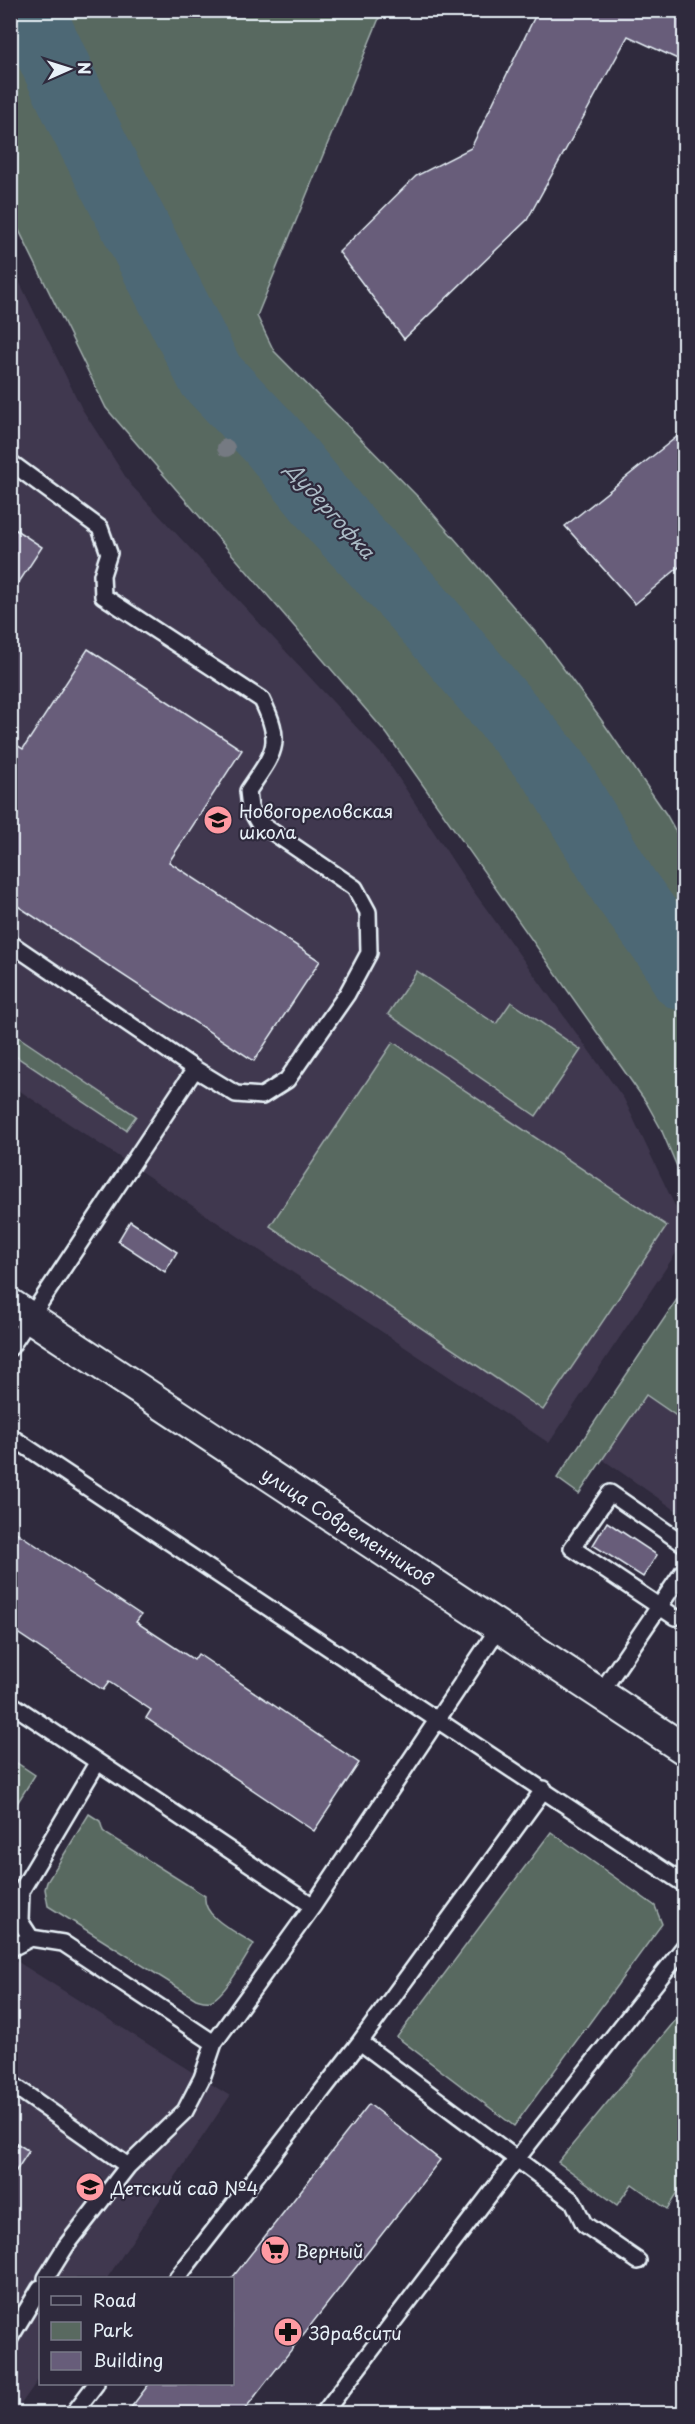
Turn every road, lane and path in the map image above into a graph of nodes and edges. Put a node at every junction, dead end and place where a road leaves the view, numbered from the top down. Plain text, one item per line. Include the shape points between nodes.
1 (10, 462) edge
2 (10, 943) edge
3 (195, 1069) junction
4 (21, 1310) edge
5 (10, 1348) edge
6 (10, 1436) edge
7 (684, 1544) edge
8 (684, 1569) edge
9 (660, 1606) junction
10 (675, 1617) dead end
11 (500, 1626) junction
12 (600, 1692) junction
13 (10, 1703) edge
14 (438, 1718) junction
15 (684, 1749) edge
16 (97, 1762) junction
17 (544, 1789) junction
18 (684, 1884) edge
19 (313, 1906) junction
20 (31, 1938) junction
21 (684, 1947) edge
22 (10, 1949) edge
23 (360, 2042) junction
24 (214, 2043) junction
25 (10, 2083) edge
26 (516, 2160) junction
27 (128, 2166) junction
28 (638, 2261) dead end
29 (47, 2277) edge
30 (178, 2277) edge
31 (39, 2290) edge
32 (10, 2338) edge
33 (95, 2385) edge
34 (73, 2414) edge
35 (323, 2414) edge

1 - 3 lane via 100,528 109,553 102,574 103,596 262,700 274,724 275,743 248,791 250,808 258,822 355,888 368,912 369,953 348,993 287,1080 262,1096 236,1094
2 - 3 lane
3 - 4 lane
4 - 5 lane
4 - 11 street, улица Современников
6 - 14 lane
7 - 9 lane via 610,1493 572,1548
8 - 9 lane
9 - 10 lane
9 - 12 lane
11 - 12 street, улица Современников
11 - 14 lane
12 - 15 street, улица Современников
13 - 16 lane
14 - 17 lane
14 - 19 lane
16 - 19 lane
16 - 20 lane via 21,1892 20,1921
17 - 18 lane
17 - 23 lane
19 - 24 lane
20 - 22 lane
20 - 24 lane via 63,1943
21 - 26 lane
23 - 26 lane
23 - 30 lane
24 - 27 lane via 202,2078 184,2111
25 - 27 lane
26 - 28 lane via 573,2200 584,2224
26 - 35 lane
27 - 29 lane
31 - 32 lane
33 - 34 lane

